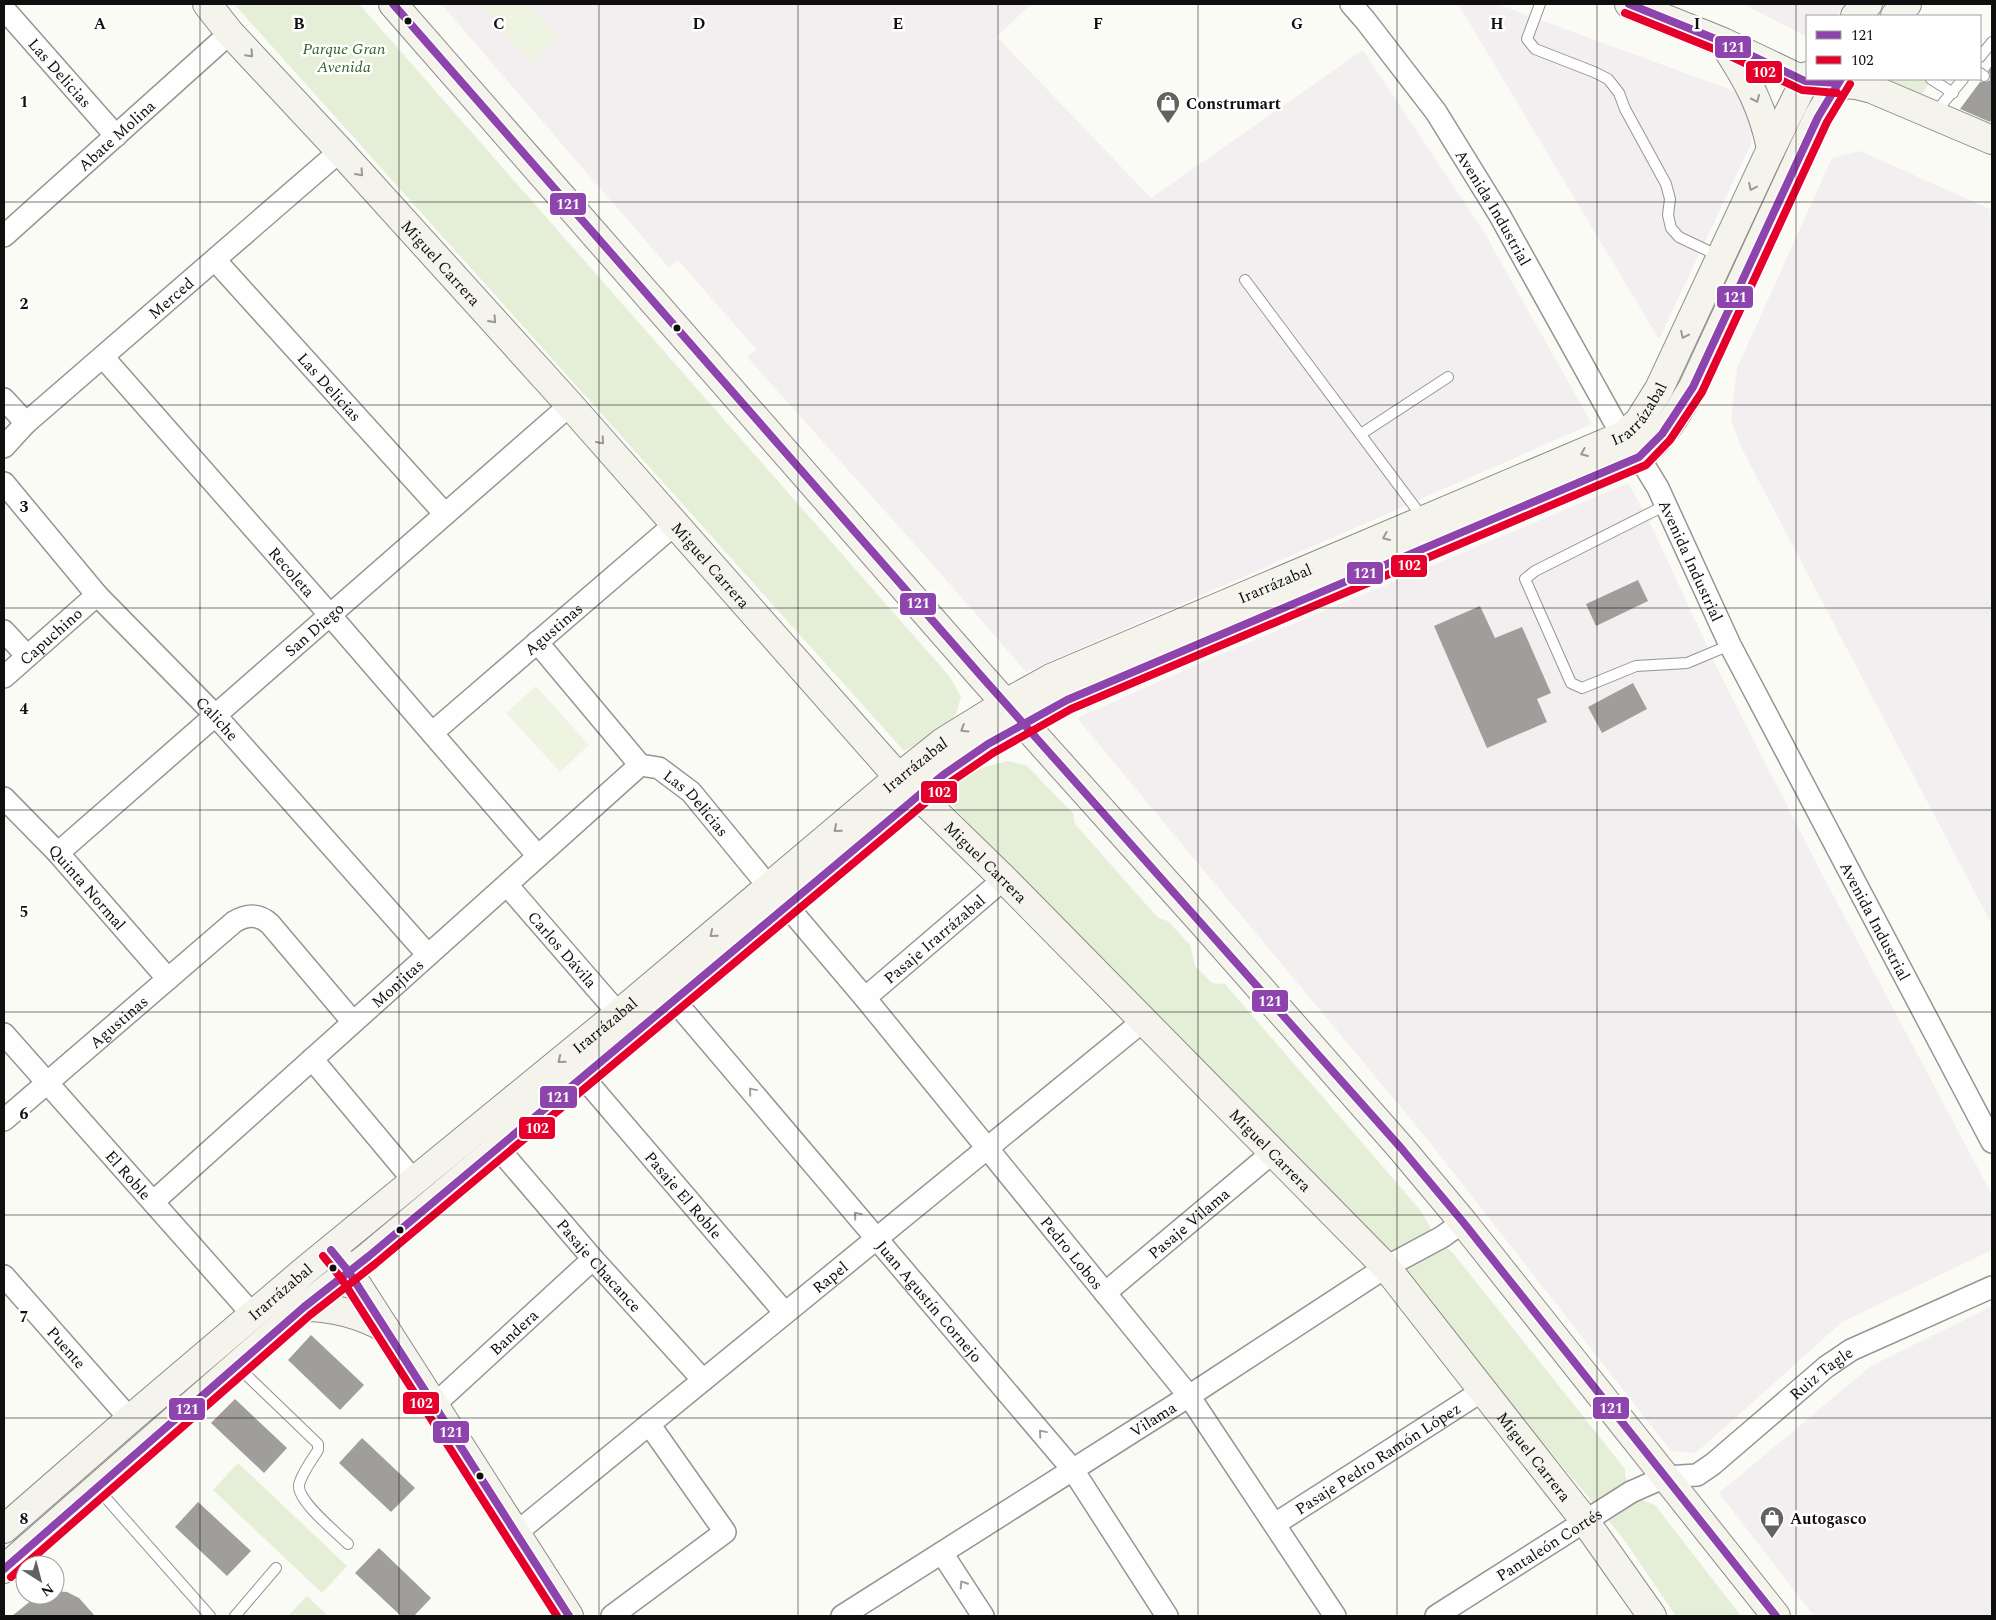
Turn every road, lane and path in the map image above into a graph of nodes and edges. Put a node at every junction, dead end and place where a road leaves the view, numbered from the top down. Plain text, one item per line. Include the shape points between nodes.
1 (207, 4) edge
2 (394, 4) edge
3 (1350, 4) edge
4 (1540, 4) edge
5 (1629, 4) edge
6 (1868, 4) edge
7 (1907, 4) edge
8 (4, 9) edge
9 (1856, 15) edge
10 (1895, 15) edge
11 (230, 33) junction
12 (1723, 42) junction
13 (1992, 42) edge
14 (1981, 56) edge
15 (1806, 78) edge
16 (1933, 80) edge
17 (1962, 80) edge
18 (1839, 81) edge
19 (1953, 93) junction
20 (1933, 115) junction
21 (116, 136) junction
22 (1992, 140) edge
23 (1771, 149) junction
24 (340, 151) junction
25 (1992, 154) edge
26 (4, 236) edge
27 (1720, 256) junction
28 (215, 260) junction
29 (1245, 280) dead end
30 (103, 357) junction
31 (1448, 378) dead end
32 (4, 399) edge
33 (570, 405) junction
34 (26, 423) junction
35 (1360, 434) junction
36 (1632, 446) junction
37 (4, 447) edge
38 (4, 482) edge
39 (1666, 505) junction
40 (445, 514) junction
41 (1425, 521) junction
42 (675, 524) junction
43 (98, 595) junction
44 (330, 615) junction
45 (4, 631) edge
46 (537, 642) junction
47 (1730, 645) junction
48 (27, 656) junction
49 (4, 677) edge
50 (1015, 713) junction
51 (216, 716) junction
52 (432, 733) junction
53 (640, 765) junction
54 (899, 777) junction
55 (918, 796) junction
56 (4, 798) edge
57 (58, 853) junction
58 (538, 856) junction
59 (1004, 879) junction
60 (507, 884) junction
61 (778, 896) junction
62 (428, 955) junction
63 (168, 979) junction
64 (865, 998) junction
65 (674, 1000) junction
66 (618, 1013) junction
67 (1143, 1021) junction
68 (353, 1022) junction
69 (4, 1034) edge
70 (312, 1059) junction
71 (583, 1077) junction
72 (47, 1083) junction
73 (4, 1120) edge
74 (1992, 1142) edge
75 (498, 1148) junction
76 (987, 1148) junction
77 (1272, 1153) junction
78 (414, 1180) junction
79 (153, 1202) junction
80 (1462, 1222) junction
81 (877, 1239) junction
82 (331, 1250) junction
83 (593, 1260) junction
84 (1386, 1267) junction
85 (350, 1272) junction
86 (4, 1276) edge
87 (1992, 1287) edge
88 (1105, 1293) junction
89 (304, 1307) junction
90 (785, 1313) junction
91 (253, 1314) junction
92 (385, 1328) junction
93 (237, 1366) junction
94 (703, 1380) junction
95 (1482, 1391) junction
96 (1190, 1396) junction
97 (434, 1405) junction
98 (130, 1419) junction
99 (649, 1424) junction
100 (1073, 1470) junction
101 (1665, 1477) junction
102 (96, 1488) junction
103 (7, 1520) edge
104 (1585, 1521) junction
105 (1275, 1524) junction
106 (516, 1533) junction
107 (33, 1543) junction
108 (348, 1544) dead end
109 (942, 1553) junction
110 (4, 1568) edge
111 (276, 1568) dead end
112 (210, 1616) edge
113 (235, 1616) edge
114 (569, 1616) edge
115 (612, 1616) edge
116 (842, 1616) edge
117 (983, 1616) edge
118 (1167, 1616) edge
119 (1335, 1616) edge
120 (1436, 1616) edge
121 (1652, 1616) edge
122 (1776, 1616) edge

1 - 11 main road, Miguel Carrera
2 - 50 main road
3 - 36 street, Avenida Industrial via 1366,20 1436,112 1499,214 1614,421
4 - 27 lane via 1527,39 1535,49 1608,79 1619,93 1666,184 1671,228 1678,237
5 - 12 main road
6 - 9 main road
7 - 10 main road
8 - 21 street, Las Delicias
11 - 21 street, Abate Molina
11 -> 24 main road, Miguel Carrera
12 - 15 main road
12 -> 23 main road via 1756,98
13 - 14 lane
15 - 23 main road, Irarrázabal
16 - 19 lane
17 - 19 lane
18 - 20 main road via 1872,89
18 - 25 main road via 1852,95 1871,105
18 - 36 main road, Irarrázabal via 1818,117 1693,388 1664,434
19 - 20 lane
20 - 22 main road
21 - 26 street, Abate Molina
23 -> 27 main road, Irarrázabal
24 - 28 street, Merced
24 -> 33 main road, Miguel Carrera
27 -> 36 main road, Irarrázabal via 1667,372 1640,421
28 - 30 street, Merced
28 - 40 street, Las Delicias
29 - 35 lane
30 - 34 street, Merced
30 - 44 street, Recoleta
31 - 35 lane
32 - 34 street
33 - 40 street, San Diego
33 -> 42 main road, Miguel Carrera
34 - 37 street, Merced
35 - 41 lane
36 - 39 street, Avenida Industrial
36 -> 41 main road, Irarrázabal
36 - 50 main road, Irarrázabal via 1067,700
38 - 43 street, Caliche
39 - 47 street, Avenida Industrial
39 - 47 lane via 1525,579 1571,683 1582,688 1636,666 1687,663
40 - 44 street, San Diego
41 -> 50 main road, Irarrázabal via 1051,678
42 - 46 street, Agustinas
42 - 54 main road, Miguel Carrera
43 - 48 street, Capuchino
43 - 51 street, Caliche
44 - 51 street, San Diego
44 - 52 street, Recoleta
45 - 48 street
46 - 52 street, Agustinas
46 - 53 street, Las Delicias
47 - 74 street, Avenida Industrial
48 - 49 street, Capuchino
50 -> 54 main road, Irarrázabal via 943,742
50 - 55 main road, Irarrázabal
50 - 80 main road via 1402,1148
51 - 57 street, San Diego
51 - 62 street, Caliche
52 - 58 street, Recoleta
53 - 58 street, Monjitas
53 - 61 street, Las Delicias via 659,768 691,792
54 - 55 main road, Miguel Carrera
54 -> 61 main road, Irarrázabal
55 - 59 main road, Miguel Carrera
55 - 61 main road, Irarrázabal
56 - 57 street, Quinta Normal
57 - 63 street, Quinta Normal
58 - 60 street, Monjitas
59 - 64 street, Pasaje Irarrázabal
59 - 67 main road, Miguel Carrera
60 - 62 street, Monjitas
60 - 66 street, Carlos Dávila
61 - 64 street, Pedro Lobos
61 - 65 main road, Irarrázabal
61 -> 66 main road, Irarrázabal
62 - 68 street, Monjitas
63 - 68 street, Agustinas via 234,922 253,915 265,920
63 - 72 street, Agustinas
64 - 76 street, Pedro Lobos
65 - 71 main road, Irarrázabal
81 -> 65 street, Juan Agustín Cornejo
66 -> 78 main road, Irarrázabal
67 - 76 street, Rapel
67 - 77 main road, Miguel Carrera
68 - 70 street, Monjitas
69 - 72 street, El Roble
70 - 78 street
70 - 79 street, Monjitas
71 - 75 main road, Irarrázabal
71 - 90 street, Pasaje El Roble
72 - 73 street, Agustinas
72 - 79 street, El Roble
75 - 83 street, Pasaje Chacance
75 - 85 main road, Irarrázabal
76 - 81 street, Rapel
76 - 88 street, Pedro Lobos
77 - 84 main road, Miguel Carrera
77 - 88 street, Pasaje Vilama
78 - 82 main road, Irarrázabal
79 - 91 street, El Roble
80 - 84 street, Vilama via 1442,1237
80 - 101 main road
81 - 90 street, Rapel
100 -> 81 street, Juan Agustín Cornejo
82 - 85 main road
82 - 91 main road, Irarrázabal
83 - 94 street, Pasaje Chacance
83 - 97 street, Bandera
84 - 95 main road, Miguel Carrera
84 - 96 street, Vilama
85 - 89 main road, Irarrázabal
85 - 92 main road
86 - 98 street, Puente
87 - 101 street, Ruiz Tagle via 1851,1350 1696,1475
88 - 96 street, Pedro Lobos
89 - 92 main road via 339,1310
89 - 93 main road, Irarrázabal
90 - 94 street, Rapel
91 - 98 main road, Irarrázabal
92 - 97 main road
93 - 102 main road, Irarrázabal
93 - 108 lane via 318,1444 318,1450 299,1484 300,1493 305,1502
94 - 99 street, Rapel
95 - 104 main road, Miguel Carrera
95 - 105 street, Pasaje Pedro Ramón López
96 - 100 street, Vilama
96 - 105 street, Pedro Lobos
97 - 106 main road
98 - 103 main road, Irarrázabal
99 - 106 street, Rapel
99 - 115 street via 725,1532
100 - 109 street, Vilama
100 - 118 street, Juan Agustín Cornejo
101 - 104 street, Pantaleón Cortés via 1631,1492
101 - 122 main road
102 - 107 main road, Irarrázabal
102 - 112 lane
103 - 107 street
104 - 120 street, Pantaleón Cortés
104 - 121 main road, Miguel Carrera
105 - 119 street, Pedro Lobos
106 - 114 main road
107 - 110 main road, Irarrázabal
109 - 116 street, Vilama
117 -> 109 street
111 - 113 lane

